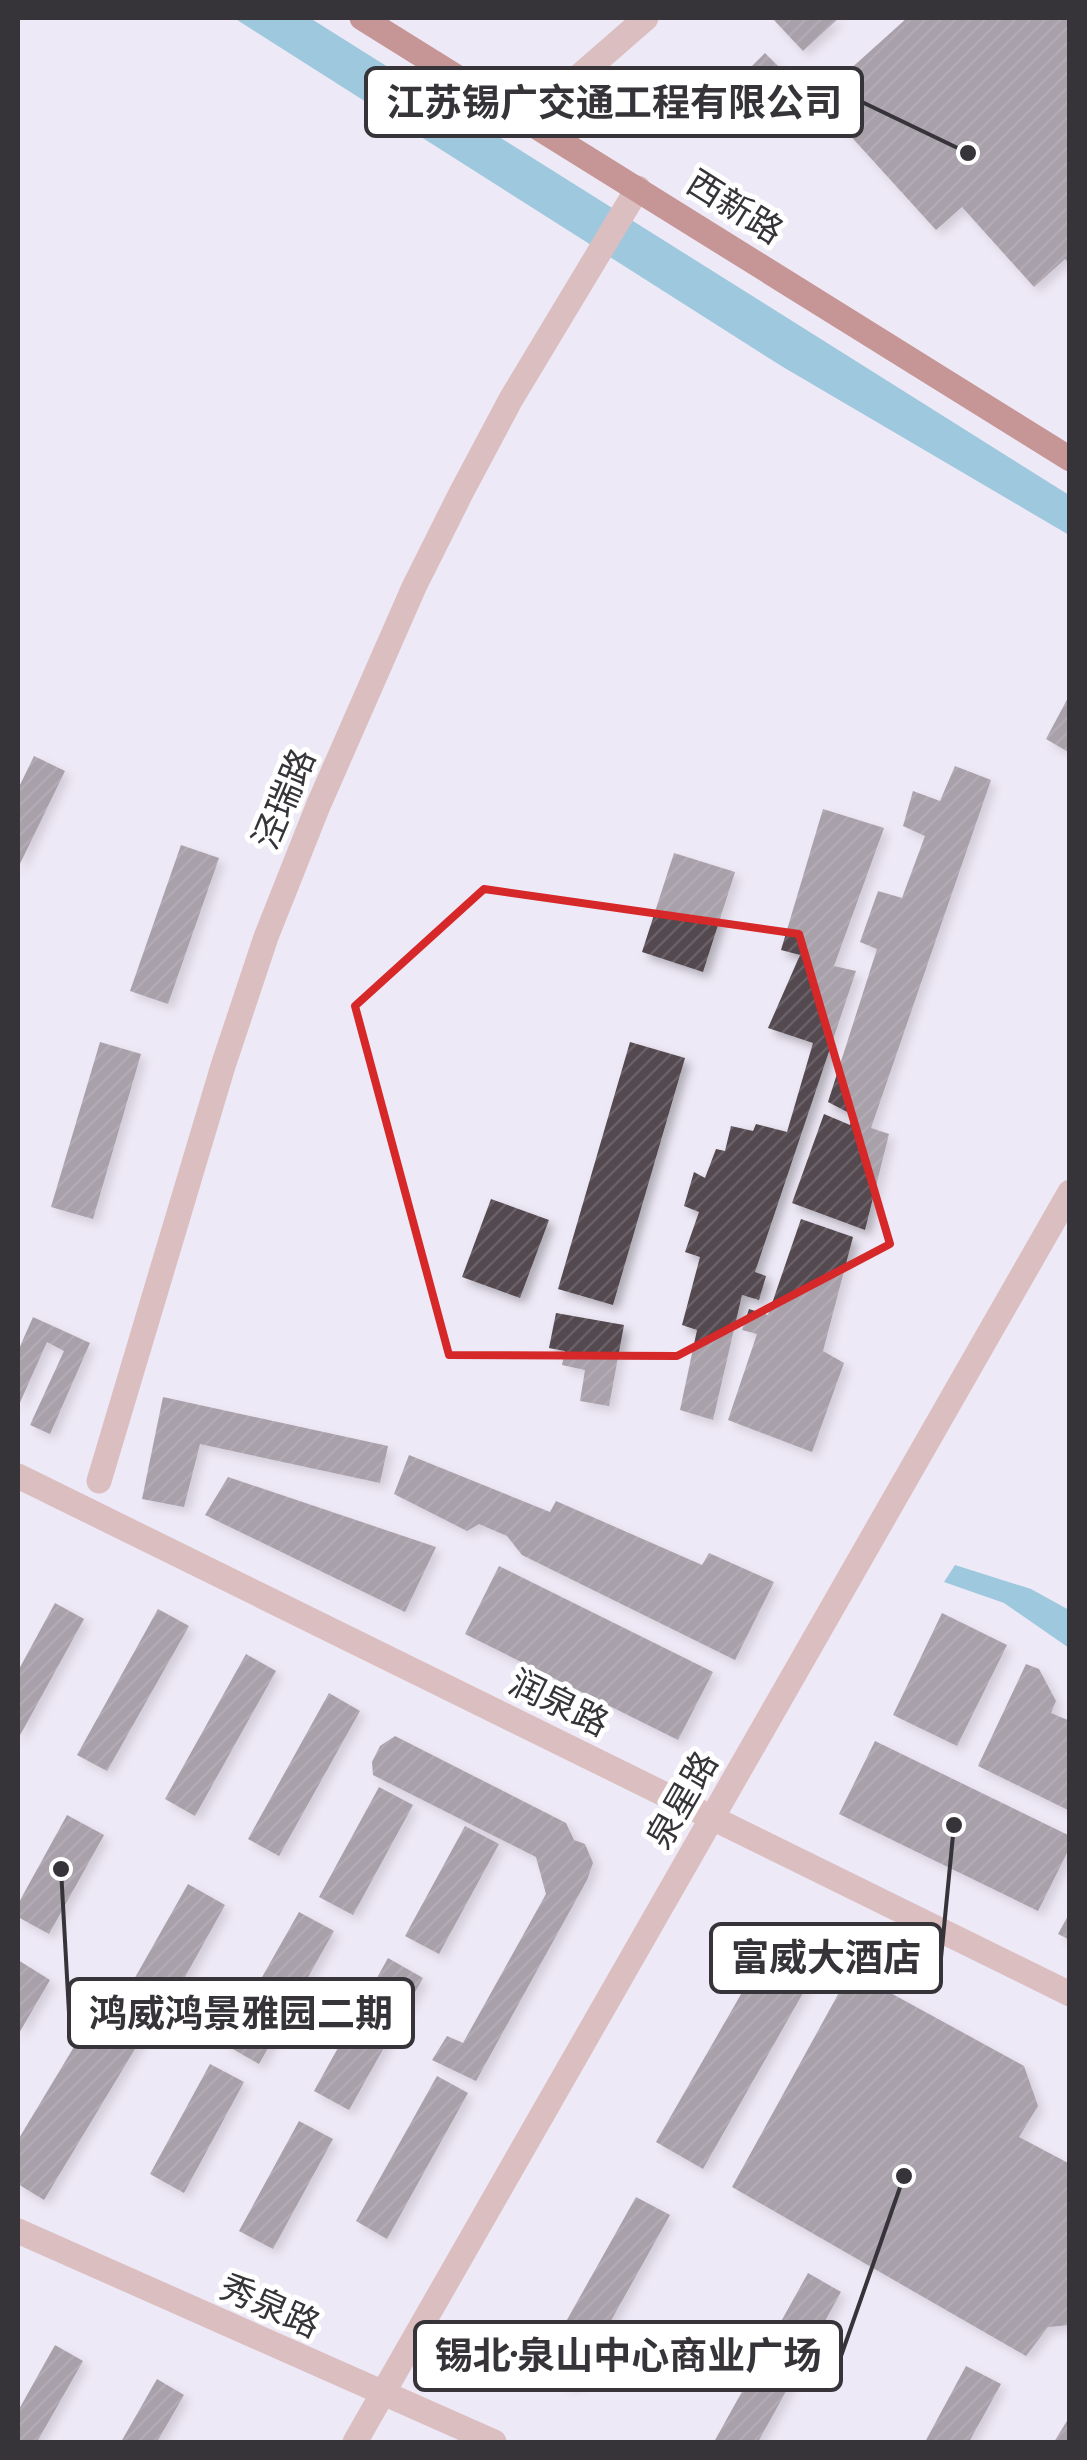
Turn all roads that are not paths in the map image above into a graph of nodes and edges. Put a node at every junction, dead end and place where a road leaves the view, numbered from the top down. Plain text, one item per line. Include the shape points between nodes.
1 (362, 18) edge
2 (646, 18) edge
3 (529, 120) junction
4 (631, 198) junction
5 (1070, 459) edge
6 (1070, 1192) edge
7 (18, 1476) edge
8 (99, 1481) dead end
9 (712, 1818) junction
10 (1070, 1994) edge
11 (18, 2230) edge
12 (382, 2395) junction
13 (356, 2442) edge
14 (494, 2442) edge

1 - 3 main road, 西新路
2 - 3 street
3 - 4 main road, 西新路
4 - 5 main road, 西新路
4 - 8 street, 泾瑞路 via 461,493 318,806 223,1066
6 - 9 street, 泉星路
7 - 9 street, 润泉路
9 - 10 street, 润泉路
9 - 12 street, 泉星路
11 - 12 street, 秀泉路
12 - 13 street, 泉星路
12 - 14 street, 秀泉路

